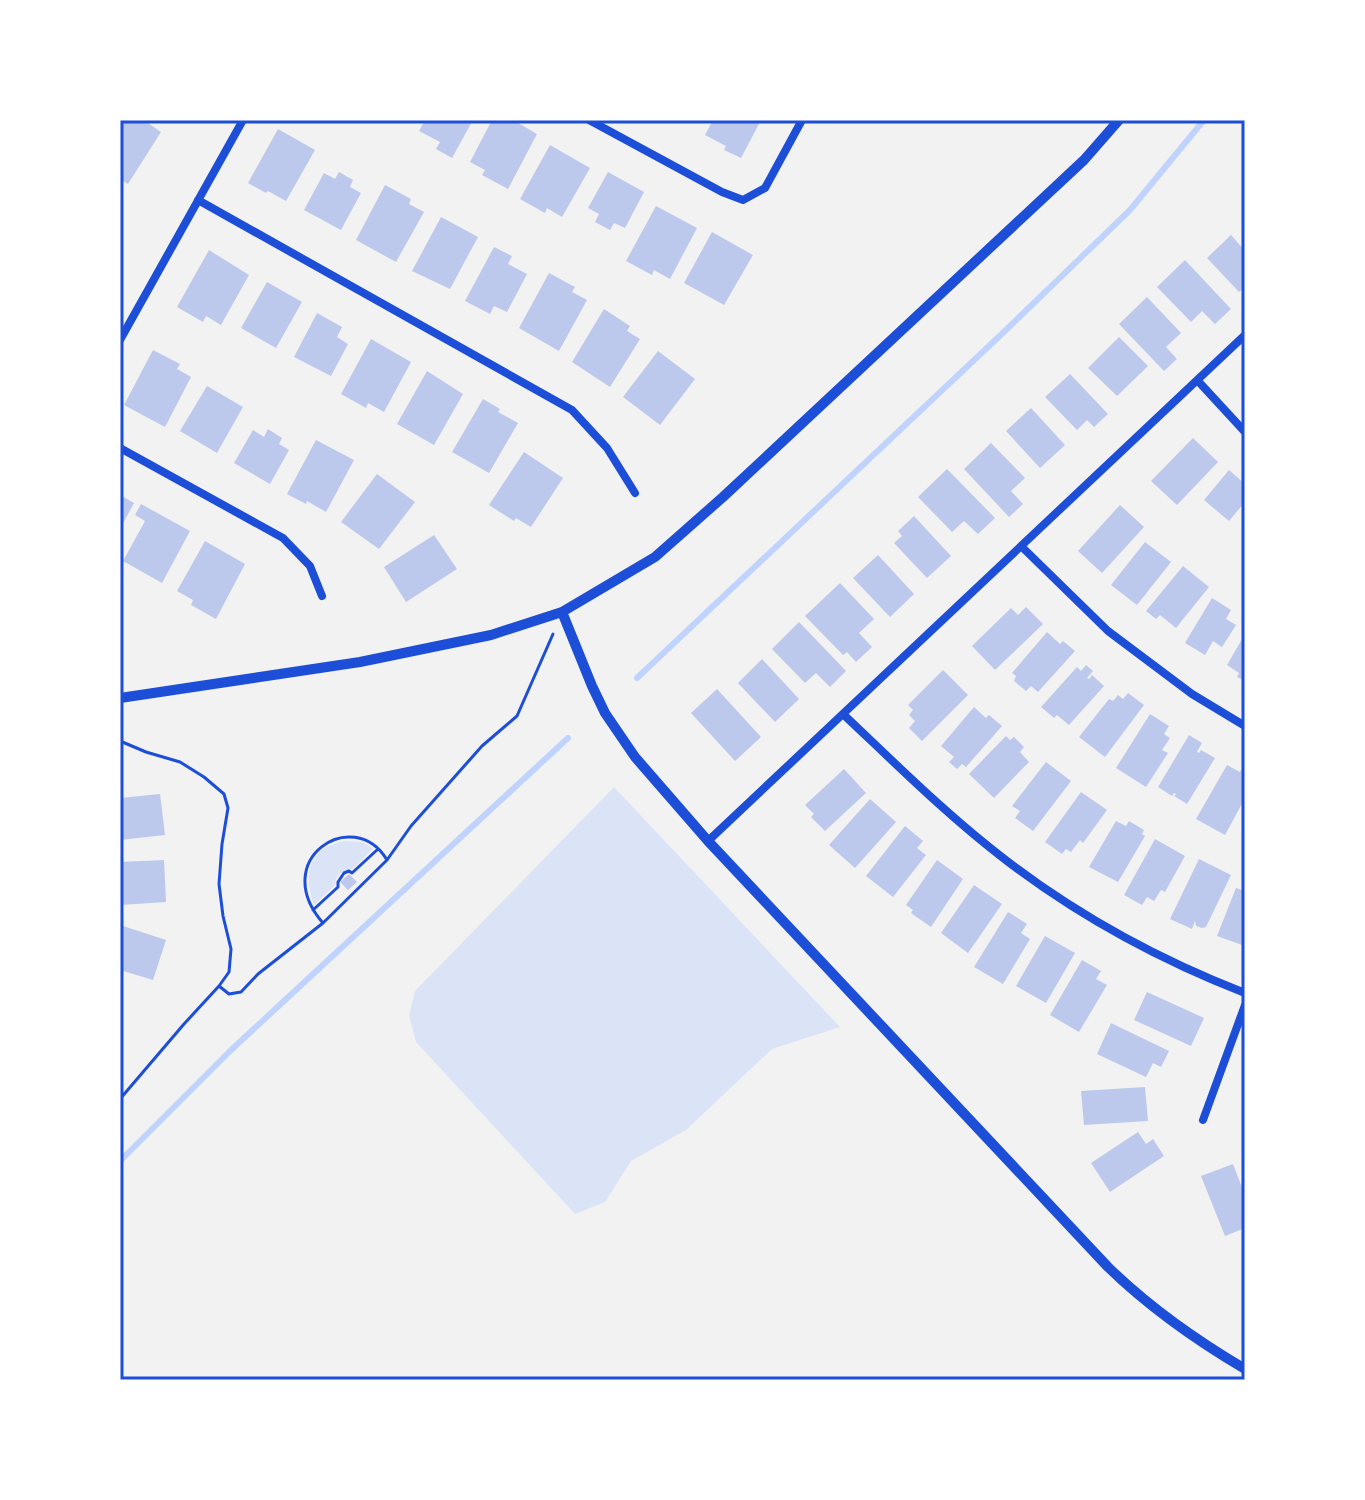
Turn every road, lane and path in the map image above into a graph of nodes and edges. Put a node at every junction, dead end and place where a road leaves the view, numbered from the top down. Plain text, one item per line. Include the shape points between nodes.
1 (243, 120) edge
2 (589, 120) edge
3 (802, 120) edge
4 (1114, 122) edge
5 (198, 200) junction
6 (1245, 335) edge
7 (120, 340) edge
8 (1198, 381) junction
9 (1245, 432) edge
10 (120, 448) edge
11 (635, 493) dead end
12 (1022, 547) junction
13 (322, 596) dead end
14 (562, 612) junction
15 (120, 698) edge
16 (844, 715) junction
17 (1245, 726) edge
18 (120, 741) edge
19 (708, 841) junction
20 (378, 849) junction
21 (387, 860) junction
22 (313, 910) junction
23 (323, 923) junction
24 (219, 986) junction
25 (1245, 993) edge
26 (1245, 1005) edge
27 (120, 1099) edge
28 (1203, 1120) dead end
29 (1245, 1369) edge

1 - 5 street
2 - 3 street via 743,200 765,188
4 - 14 street via 1084,160 701,517 655,557
5 - 7 street
5 - 11 street via 572,410 607,448
6 - 8 street
8 - 9 street
8 - 12 street
10 - 13 street via 283,538 310,566
12 - 16 street
12 - 17 street via 1108,631
14 - 15 street via 491,635 360,662
14 - 19 street via 615,728
14 - 21 path via 517,716 472,757
16 - 19 street
16 - 25 street via 1006,861 1105,927
18 - 24 path via 180,762 224,794 228,808 219,884 231,949 229,972
19 - 29 street via 1108,1267 1165,1318
20 - 21 path
20 - 22 path via 352,873 344,873 338,887
20 - 22 path via 358,839 340,838 317,850 305,879
21 - 23 path
22 - 23 path
23 - 24 path via 241,992 229,994
24 - 27 path
26 - 28 street

